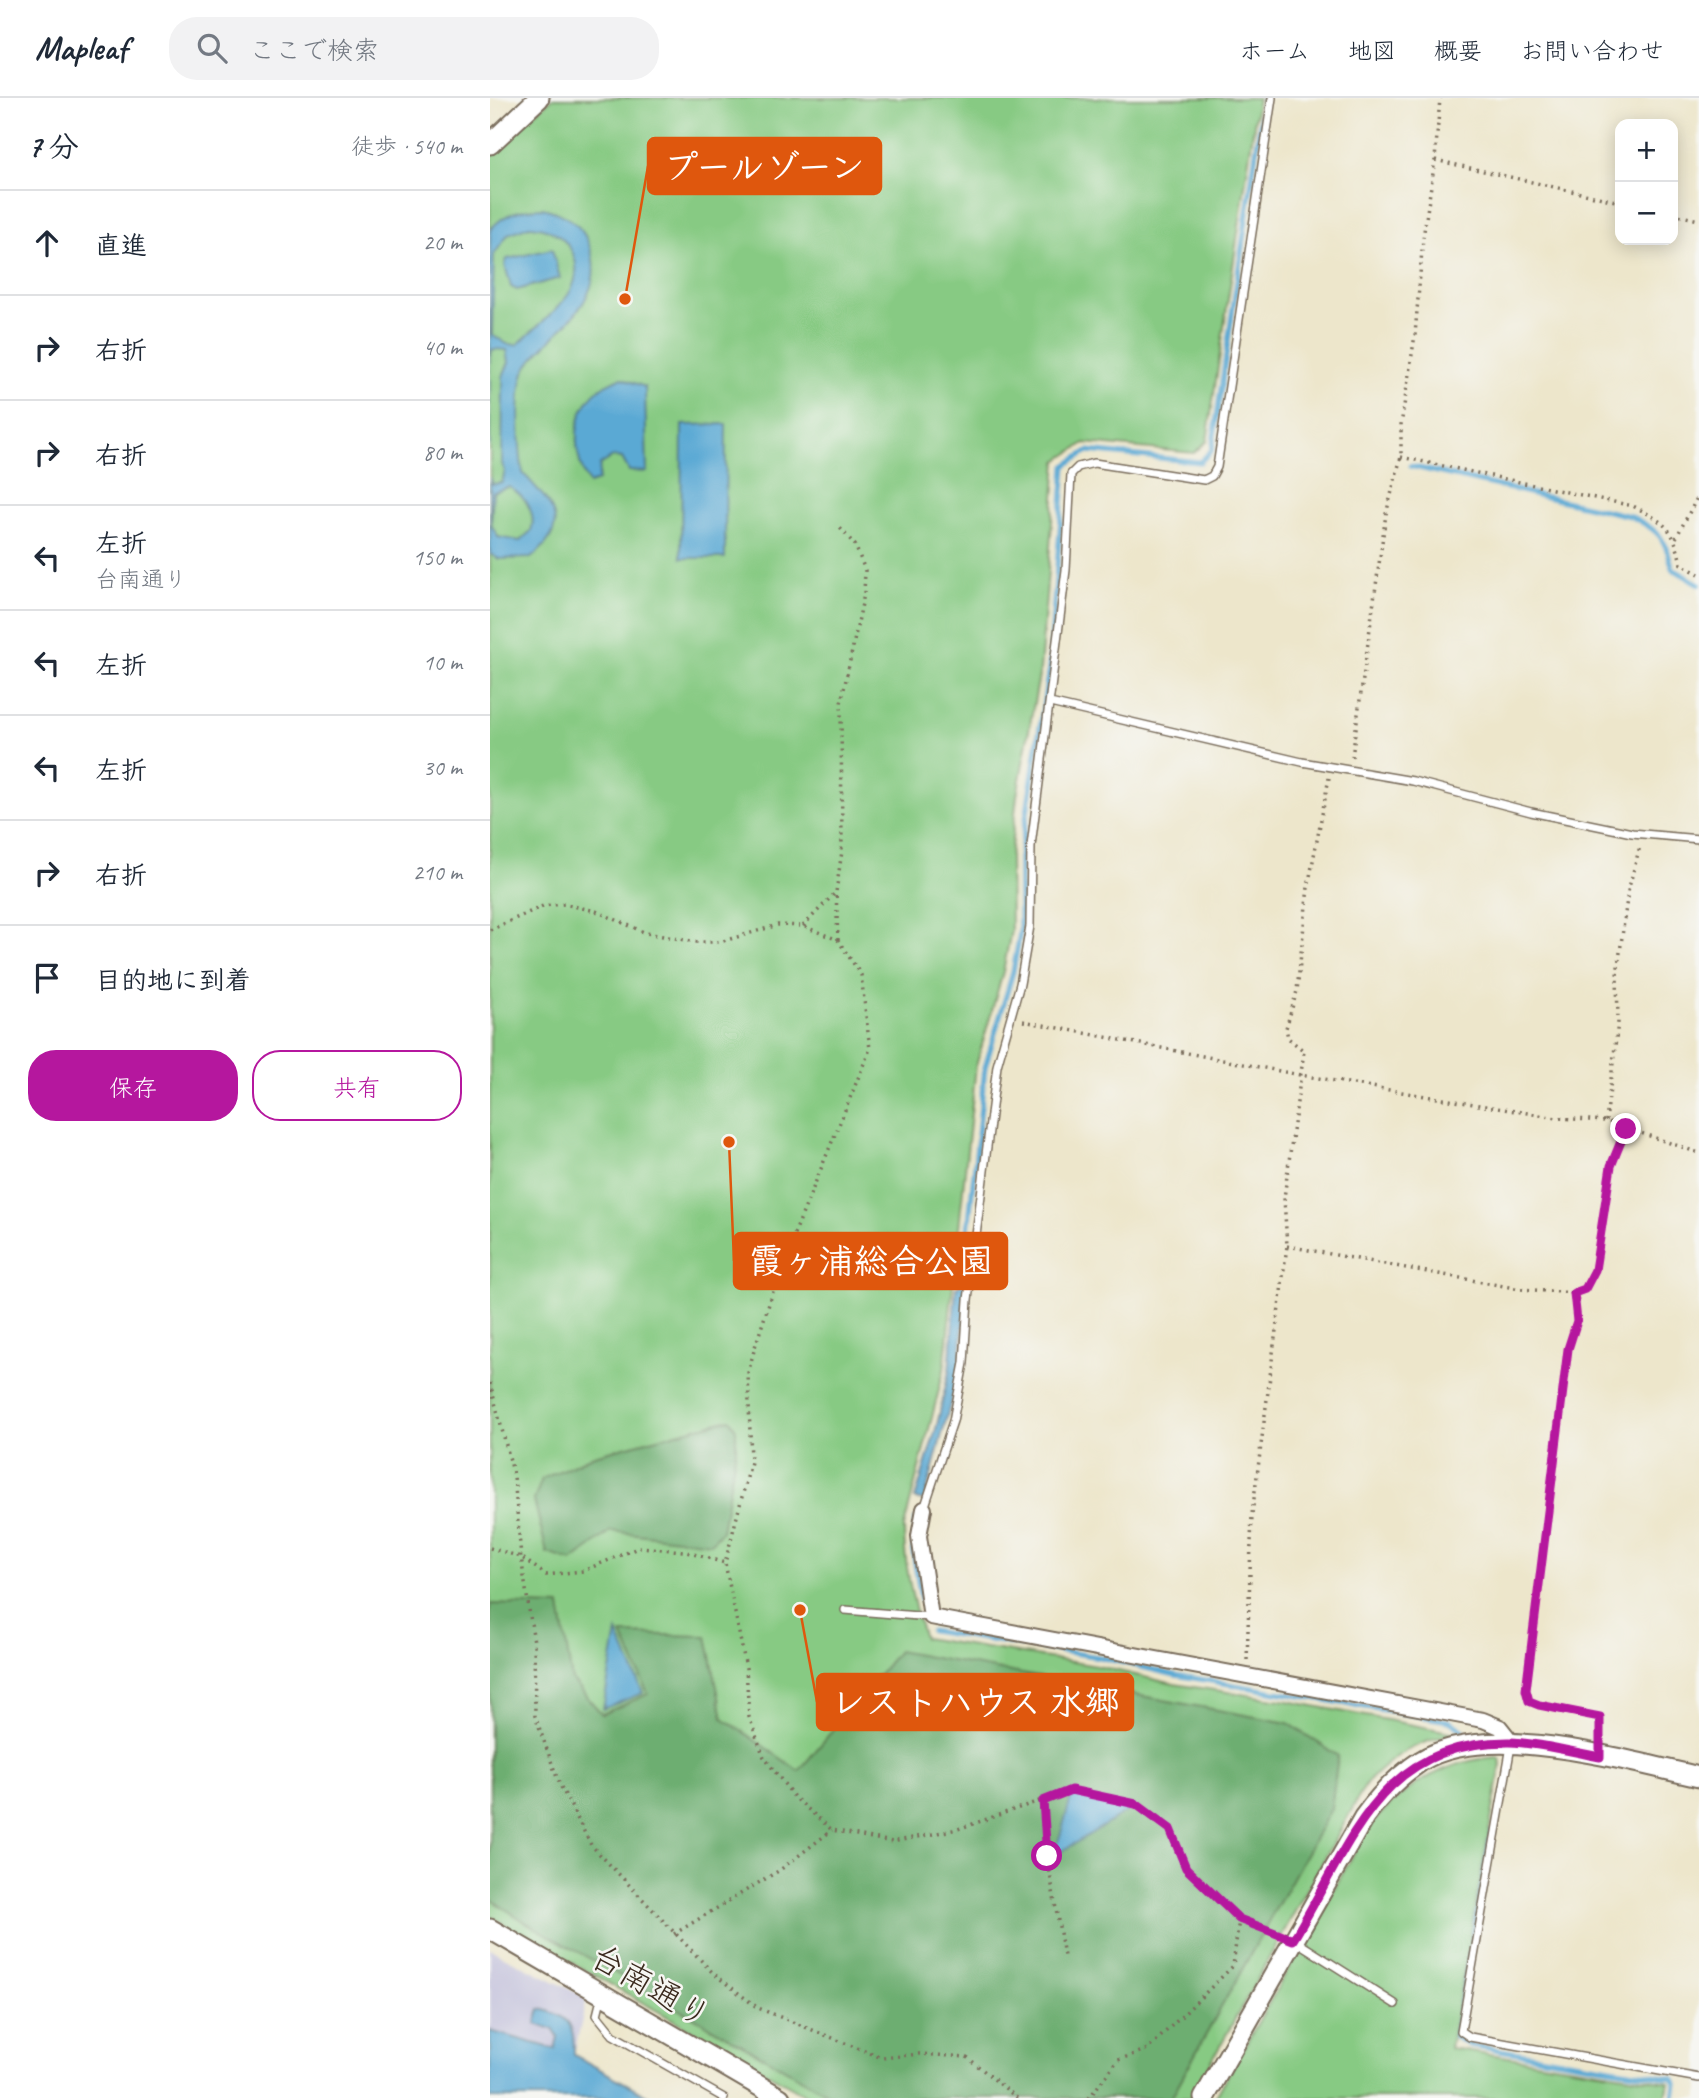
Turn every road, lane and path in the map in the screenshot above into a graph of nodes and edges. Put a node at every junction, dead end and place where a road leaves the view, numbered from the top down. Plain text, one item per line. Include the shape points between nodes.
1 (540, 98) edge
2 (1272, 98) edge
3 (1440, 98) edge
4 (490, 144) edge
5 (1436, 160) junction
6 (1615, 201) edge
7 (1678, 215) edge
8 (1699, 220) edge
9 (1401, 457) junction
10 (1699, 494) edge
11 (840, 528) dead end
12 (1676, 538) junction
13 (1699, 574) edge
14 (1050, 703) junction
15 (1331, 765) junction
16 (1351, 768) junction
17 (1644, 834) junction
18 (1699, 839) edge
19 (836, 892) junction
20 (803, 926) junction
21 (490, 930) edge
22 (838, 940) junction
23 (1010, 1019) junction
24 (1300, 1075) junction
25 (1606, 1122) junction
26 (1626, 1129) junction
27 (1699, 1153) edge
28 (1287, 1246) junction
29 (1574, 1293) junction
30 (490, 1383) edge
31 (924, 1509) joint
32 (490, 1548) edge
33 (521, 1557) junction
34 (725, 1563) junction
35 (845, 1610) dead end
36 (931, 1617) junction
37 (1247, 1677) junction
38 (1512, 1742) junction
39 (1600, 1757) junction
40 (1699, 1777) edge
41 (1043, 1801) junction
42 (832, 1830) junction
43 (1239, 1919) junction
44 (490, 1929) edge
45 (674, 1934) junction
46 (1293, 1940) junction
47 (1064, 1956) dead end
48 (603, 1995) junction
49 (1395, 2004) dead end
50 (1699, 2078) edge
51 (724, 2098) edge
52 (780, 2098) edge
53 (1017, 2098) edge
54 (1089, 2098) edge
55 (1204, 2098) edge

1 - 4 street
2 - 14 lane via 1217,467 1203,480 1094,463 1071,474 1066,570
3 - 5 path
5 - 6 path
5 - 9 path via 1423,238
7 - 8 path
9 - 12 path via 1633,506 1662,521
9 - 16 path via 1386,514
10 - 12 path
11 - 19 path via 855,545 864,582 841,703 842,851
12 - 13 path via 1681,565
14 - 15 lane
14 - 23 lane via 1031,846 1030,926
15 - 16 lane
15 - 24 path via 1308,887 1297,991 1286,1028 1288,1038 1304,1051
16 - 17 lane
17 - 18 lane
17 - 25 path via 1628,891
19 - 20 path
19 - 22 path
20 - 21 path via 778,925 720,942 697,942 646,933 596,911 564,904 543,906
20 - 22 path
22 - 34 path via 862,975 870,1049 782,1265 755,1347 748,1373 751,1462
23 - 24 path
23 - 31 lane via 997,1066 964,1363 953,1421
24 - 25 path
24 - 28 path via 1284,1198
25 - 26 path
26 - 27 path
26 - 29 path via 1611,1166 1595,1270 1585,1289
28 - 29 path via 1450,1279
28 - 37 path via 1252,1514
29 - 39 path via 1577,1321 1566,1363 1526,1690 1529,1701 1539,1705 1600,1717
30 - 33 path via 514,1476
31 - 36 street via 919,1536
32 - 33 path
33 - 34 path via 546,1575 583,1572 639,1547 683,1551
33 - 45 path via 534,1642 536,1716 559,1783 591,1845
34 - 42 path via 746,1668 749,1717 764,1757 794,1797
35 - 36 lane
36 - 37 street
37 - 38 street via 1483,1720 1500,1727
38 - 39 street
38 - 46 street via 1442,1752 1422,1761 1383,1792
38 - 50 lane via 1461,2031 1471,2037
39 - 40 street
41 - 42 path via 958,1829 892,1842
41 - 43 path via 1071,1790 1136,1804 1170,1829 1186,1868
41 - 47 path
42 - 45 path via 780,1870
43 - 46 path
43 - 54 path via 1233,1966 1148,2049 1118,2060
44 - 48 street, 台南通り
45 - 53 path via 714,1974 758,2008 882,2058 919,2054 967,2057
46 - 49 lane
46 - 55 street
48 - 51 lane via 597,2015 612,2035
48 - 52 street, 台南通り

